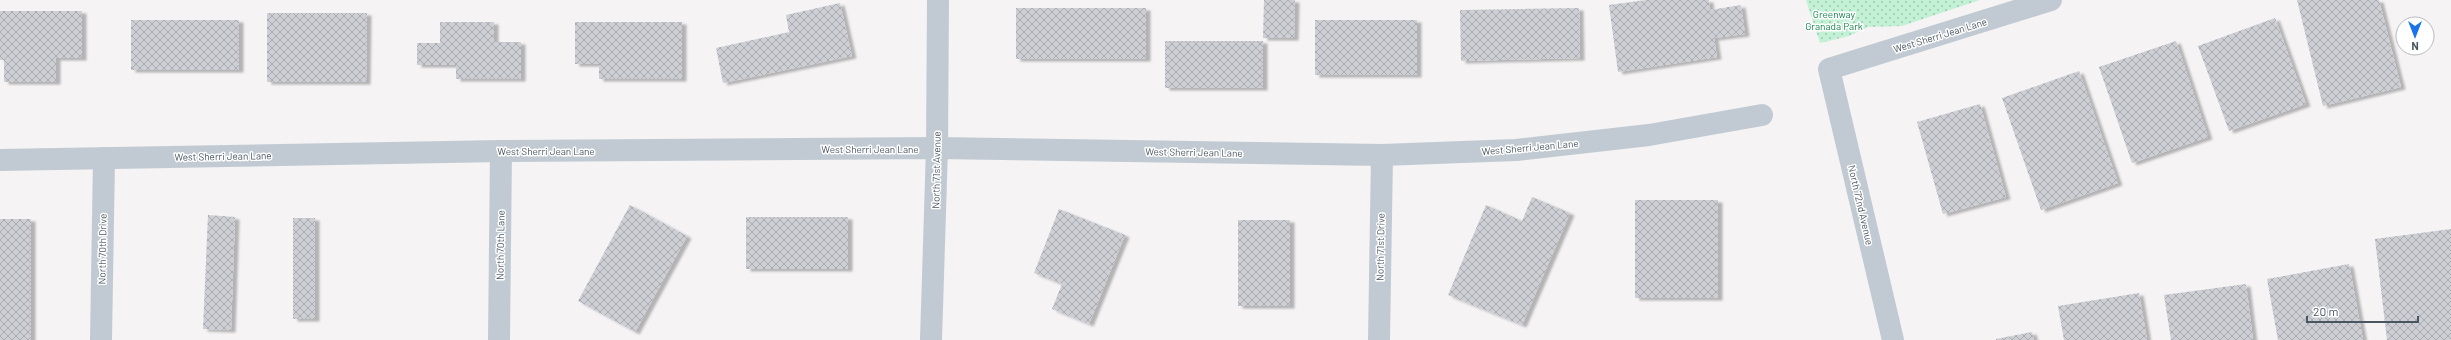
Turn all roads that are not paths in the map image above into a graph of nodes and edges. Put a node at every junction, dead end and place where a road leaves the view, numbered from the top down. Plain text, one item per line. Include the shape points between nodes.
1 (938, 0) edge
2 (2052, 0) edge
3 (1829, 69) joint
4 (1762, 115) dead end
5 (937, 148) junction
6 (501, 151) junction
7 (1382, 154) junction
8 (104, 158) junction
9 (0, 160) edge
10 (101, 340) edge
11 (499, 340) edge
12 (931, 340) edge
13 (1379, 340) edge
14 (1893, 340) edge

1 - 5 street, North 71st Avenue
2 - 3 street, West Sherri Jean Lane
3 - 14 street, North 72nd Avenue
4 - 7 street, West Sherri Jean Lane via 1649,135 1516,150
5 - 6 street, West Sherri Jean Lane
5 - 7 street, West Sherri Jean Lane
5 - 12 street, North 71st Avenue
6 - 8 street, West Sherri Jean Lane
6 - 11 street, North 70th Lane
7 - 13 street, North 71st Drive
8 - 9 street, West Sherri Jean Lane
8 - 10 street, North 70th Drive

